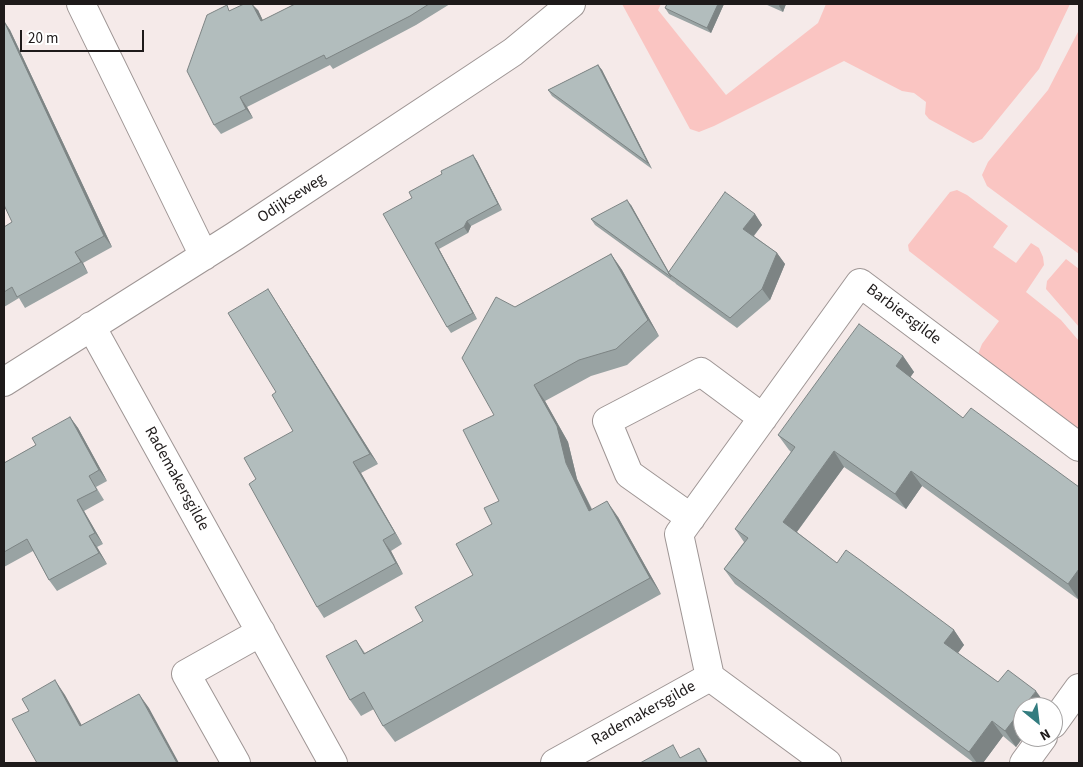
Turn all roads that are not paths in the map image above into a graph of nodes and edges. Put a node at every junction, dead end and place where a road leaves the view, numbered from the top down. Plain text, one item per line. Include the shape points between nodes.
1 (81, 4) edge
2 (571, 4) edge
3 (204, 256) junction
4 (91, 326) junction
5 (4, 382) edge
6 (763, 418) junction
7 (1079, 448) edge
8 (691, 518) junction
9 (261, 632) junction
10 (710, 678) junction
11 (1079, 688) edge
12 (1063, 710) edge
13 (1036, 747) edge
14 (236, 763) edge
15 (333, 763) edge
16 (555, 763) edge
17 (827, 763) edge
18 (1024, 763) edge

1 - 3 street
2 - 3 street, Odijkseweg via 513,52
3 - 4 street, Odijkseweg
4 - 5 street, Odijkseweg
4 - 9 street, Rademakersgilde
6 - 7 street, Barbiersgilde via 860,283
6 - 8 street, Barbiersgilde
6 - 8 street via 701,372 607,421 629,474
8 - 10 street, Barbiersgilde via 679,534
9 - 14 street via 186,674
9 - 15 street, Rademakersgilde
10 - 16 street, Rademakersgilde
10 - 17 street, Rademakersgilde
11 - 12 street
13 - 18 street

